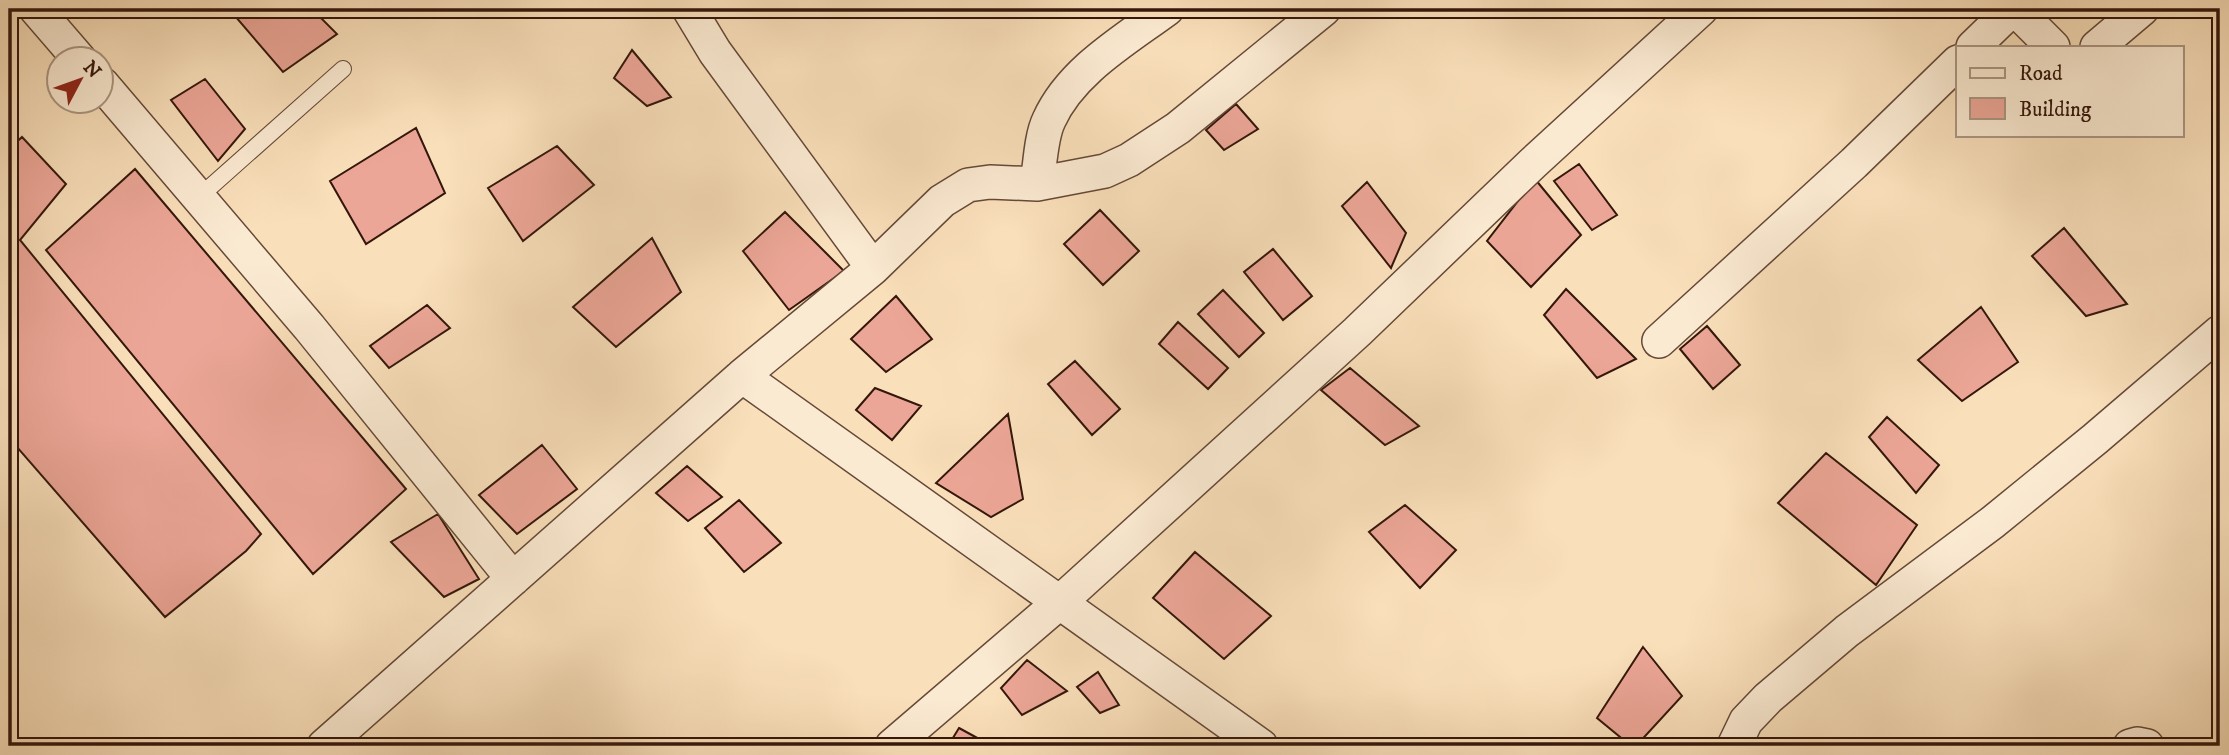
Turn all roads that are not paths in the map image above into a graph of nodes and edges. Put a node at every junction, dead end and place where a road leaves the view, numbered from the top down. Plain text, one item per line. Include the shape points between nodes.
1 (36, 9) edge
2 (689, 9) edge
3 (1167, 9) edge
4 (1324, 9) edge
5 (1701, 9) edge
6 (2142, 9) edge
7 (68, 46) edge
8 (1974, 46) edge
9 (2052, 46) edge
10 (2098, 46) edge
11 (1956, 64) edge
12 (343, 69) dead end
13 (116, 100) edge
14 (1037, 184) junction
15 (200, 197) junction
16 (873, 268) junction
17 (2220, 332) edge
18 (1659, 341) dead end
19 (742, 376) junction
20 (513, 579) junction
21 (1060, 602) junction
22 (324, 746) edge
23 (892, 746) edge
24 (1261, 746) edge
25 (1734, 746) edge
26 (2130, 746) edge
27 (2147, 746) edge

1 - 7 street
2 - 16 street via 715,52
3 - 14 street via 1089,68 1061,99 1048,121
4 - 14 street via 1189,120 1129,160 1105,171
5 - 21 street
6 - 10 street
8 - 9 street via 2014,12
11 - 18 street
12 - 15 lane
13 - 15 street
14 - 16 street via 968,185 942,201
15 - 20 street
16 - 19 street
17 - 25 street via 2085,448 1847,631 1768,698 1746,721
19 - 20 street
19 - 21 street
20 - 22 street
21 - 23 street
21 - 24 street
26 - 27 street

